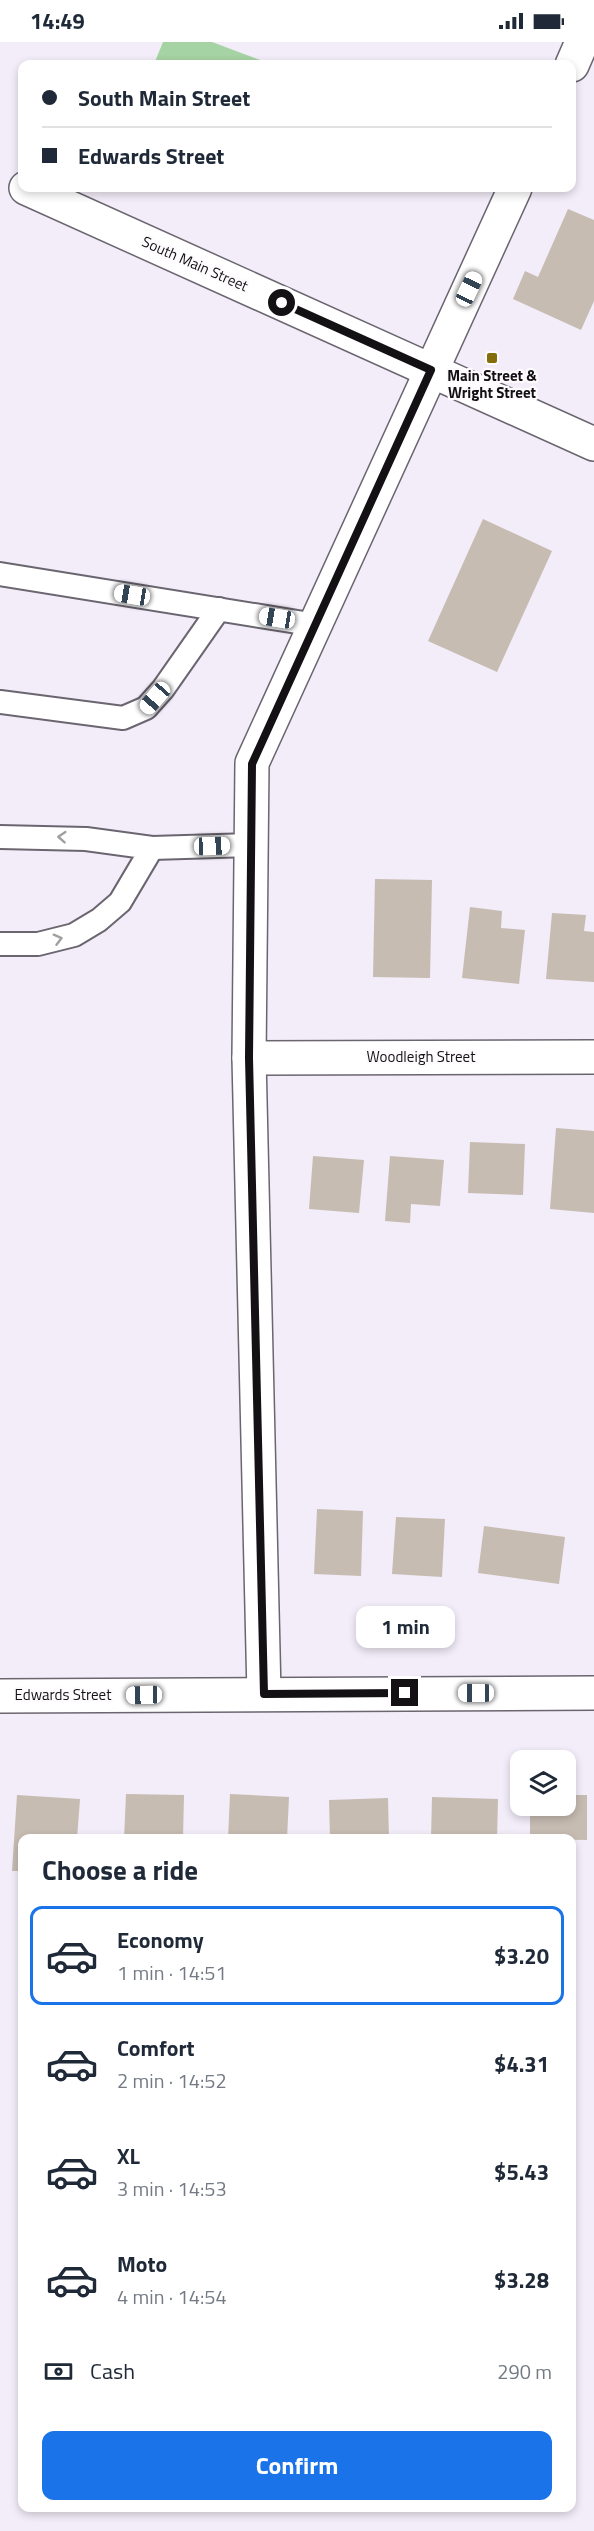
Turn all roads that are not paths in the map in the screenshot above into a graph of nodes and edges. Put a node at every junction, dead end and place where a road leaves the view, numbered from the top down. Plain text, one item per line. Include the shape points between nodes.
1 (582, 42) edge
2 (574, 60) edge
3 (0, 176) edge
4 (18, 184) edge
5 (35, 192) edge
6 (513, 192) edge
7 (431, 370) junction
8 (594, 444) edge
9 (0, 574) edge
10 (219, 609) junction
11 (316, 625) junction
12 (0, 702) edge
13 (0, 837) edge
14 (251, 845) junction
15 (152, 848) junction
16 (0, 944) edge
17 (594, 1057) edge
18 (249, 1058) junction
19 (594, 1693) edge
20 (264, 1694) junction
21 (0, 1696) edge

1 - 2 street
3 - 4 street, South Main Street
5 - 7 street, South Main Street
6 - 7 street
7 - 8 street, South Main Street
7 - 11 street
9 - 10 lane
10 - 11 lane
10 - 12 lane via 147,708 123,718
11 - 14 street via 252,764
15 -> 13 lane via 86,838
14 - 15 lane
14 - 18 street
16 -> 15 lane via 38,944 74,935 99,920 120,902
17 - 18 street, Woodleigh Street
18 - 20 street
19 - 20 street, Edwards Street
20 - 21 street, Edwards Street

